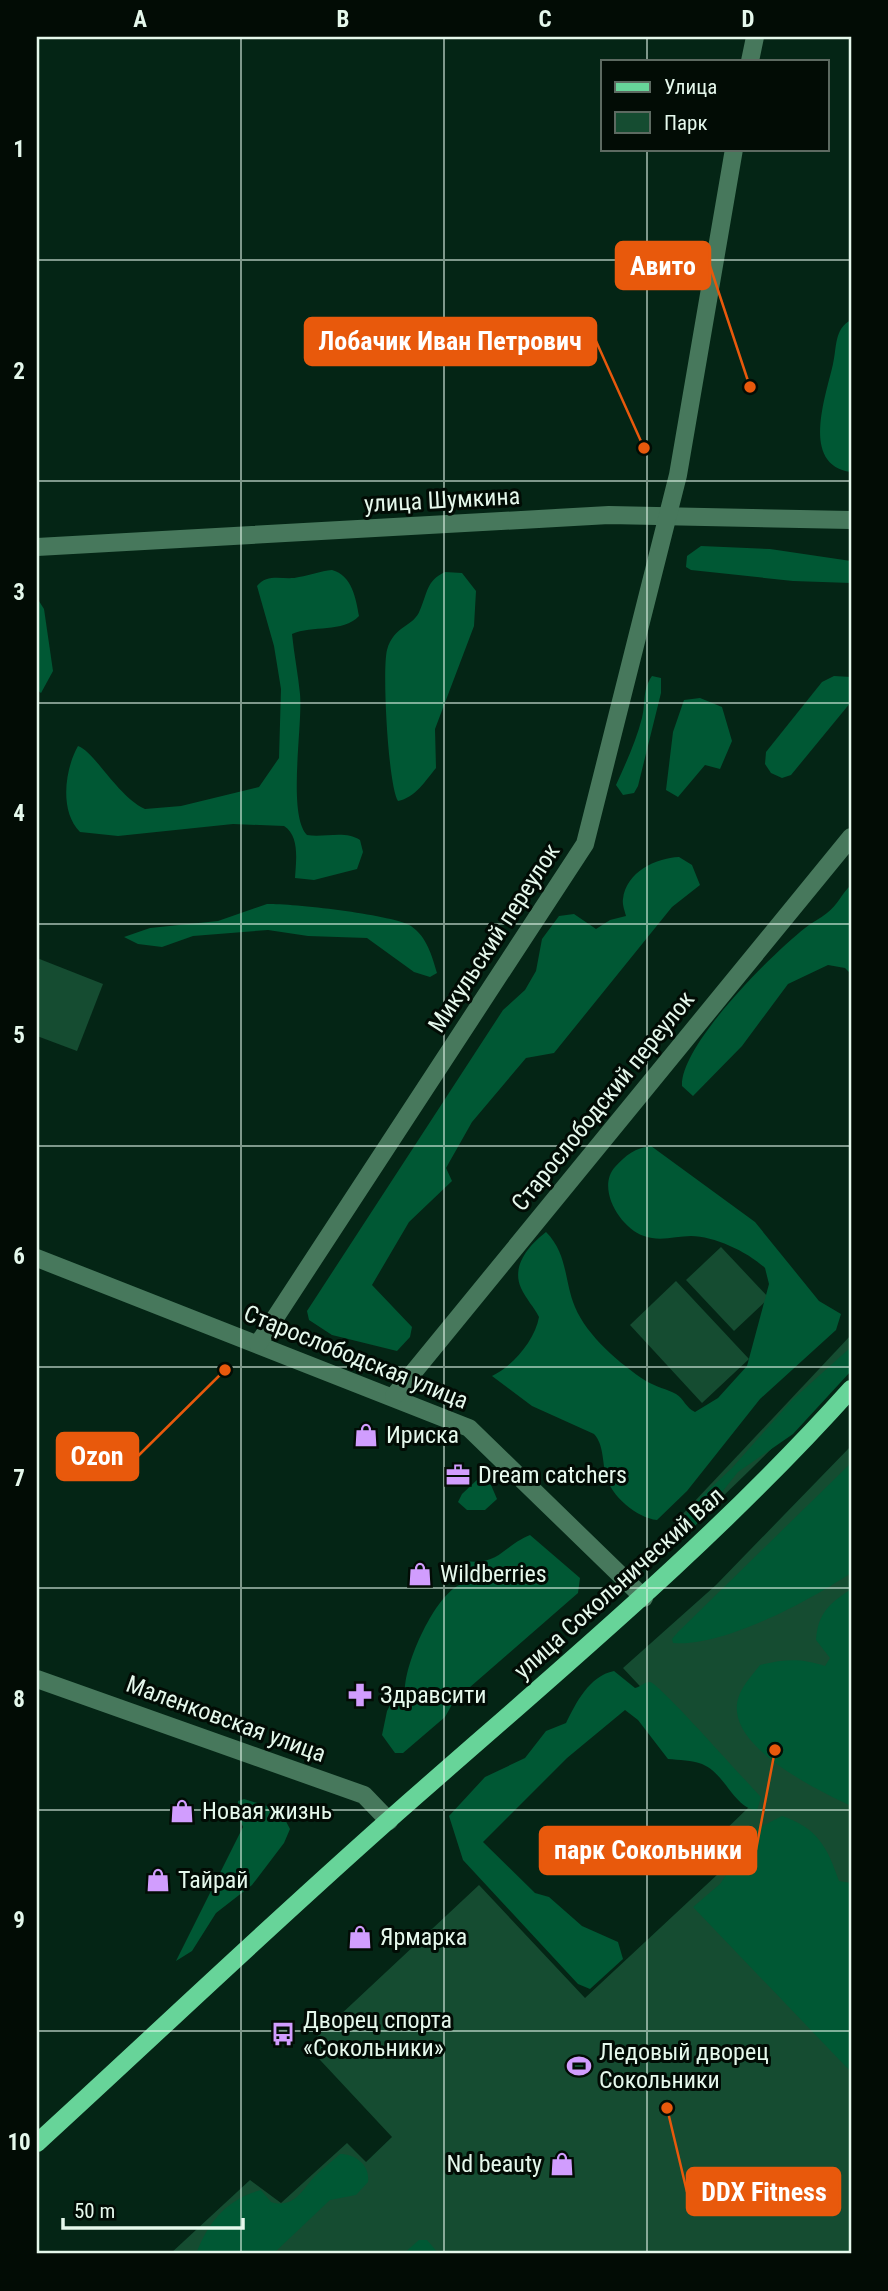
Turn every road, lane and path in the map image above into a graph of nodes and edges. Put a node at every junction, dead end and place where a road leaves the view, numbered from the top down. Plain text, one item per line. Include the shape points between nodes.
1 (755, 37) edge
2 (750, 60) edge
3 (734, 150) edge
4 (667, 514) junction
5 (851, 520) edge
6 (37, 547) edge
7 (851, 837) edge
8 (37, 1258) edge
9 (258, 1344) junction
10 (851, 1389) edge
11 (394, 1396) junction
12 (644, 1598) junction
13 (37, 1679) edge
14 (389, 1821) junction
15 (37, 2143) edge

1 - 2 street
3 - 4 street, Микульский переулок via 678,475
4 - 5 street, улица Шумкина
4 - 6 street, улица Шумкина
4 - 9 street, Микульский переулок via 585,844
7 - 11 street, Старослободский переулок
8 - 9 street, Старослободская улица
9 - 11 street, Старослободская улица
10 - 12 main road, улица Сокольнический Вал via 753,1493
11 - 12 street, Старослободская улица via 469,1428
12 - 14 main road, улица Сокольнический Вал
13 - 14 street, Маленковская улица via 364,1795
14 - 15 main road, улица Сокольнический Вал

